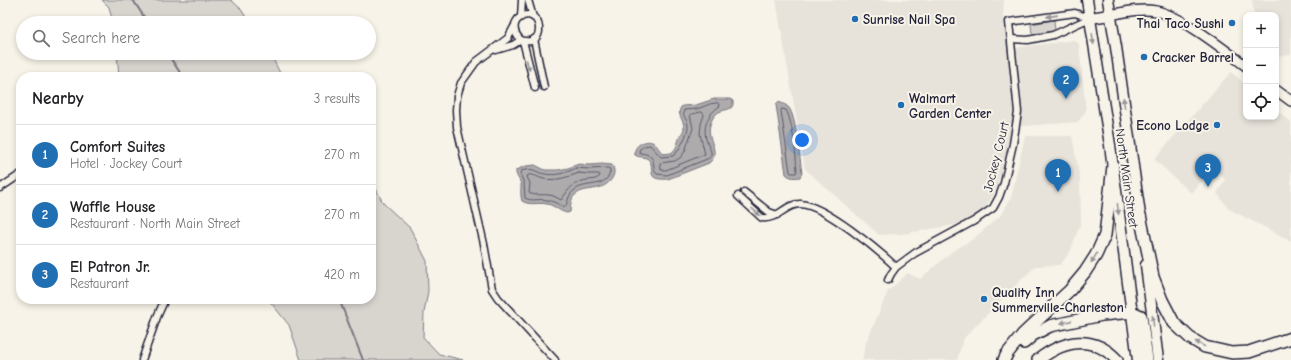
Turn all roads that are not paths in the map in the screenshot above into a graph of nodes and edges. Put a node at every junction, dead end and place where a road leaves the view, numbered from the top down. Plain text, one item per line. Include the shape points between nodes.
1 (522, 0) edge
2 (528, 0) edge
3 (1087, 0) edge
4 (1108, 0) edge
5 (1110, 15) junction
6 (534, 17) junction
7 (1090, 18) junction
8 (517, 20) junction
9 (514, 27) junction
10 (534, 39) junction
11 (1010, 39) junction
12 (522, 40) junction
13 (489, 53) junction
14 (1243, 64) edge
15 (544, 87) dead end
16 (535, 88) dead end
17 (1279, 92) edge
18 (1291, 102) edge
19 (1113, 166) junction
20 (16, 177) edge
21 (0, 188) edge
22 (744, 192) dead end
23 (738, 196) dead end
24 (777, 215) junction
25 (1140, 215) junction
26 (896, 267) junction
27 (888, 280) dead end
28 (163, 304) edge
29 (1132, 312) junction
30 (1291, 338) edge
31 (142, 360) edge
32 (555, 360) edge
33 (1004, 360) edge
34 (1009, 360) edge
35 (1038, 360) edge
36 (1117, 360) edge
37 (1138, 360) edge
38 (1147, 360) edge
39 (1158, 360) edge

1 - 8 street via 521,17
2 - 6 street
3 - 7 main road, North Main Street
4 - 5 main road, North Main Street
5 - 7 main road
5 - 14 main road via 1155,10 1185,22
25 -> 5 main road, North Main Street
6 - 8 street via 525,16
6 - 10 street via 540,27
7 - 11 street via 1053,36 1028,40
7 -> 11 street, Jockey Court via 1075,13 1009,22
7 -> 19 main road, North Main Street
8 - 9 street
9 - 12 street via 517,37
9 - 13 street via 508,38
10 - 12 street
10 - 15 street
11 - 26 street, Jockey Court via 1018,112 1006,177 999,197 993,208 974,221 914,253
12 - 13 street
12 -> 16 street
13 - 32 street via 476,62 461,83 457,96 457,127 492,288 498,298
17 - 18 main road
19 -> 29 main road, North Main Street
19 -> 33 highway via 1105,235 1096,255 1070,290 1023,334
20 - 21 street
22 - 24 street via 768,212
23 -> 24 street via 762,218
24 - 26 street via 793,205 812,207 852,231
30 -> 25 highway via 1250,352 1232,353 1205,347 1190,338 1174,323 1162,300 1153,277
39 -> 25 main road, North Main Street
26 - 27 street, Jockey Court
28 - 31 street
29 -> 34 highway via 1102,315 1050,326 1032,335
29 - 37 main road, North Main Street
29 - 38 highway via 1141,316
35 - 36 highway via 1068,343 1090,343 1110,353

